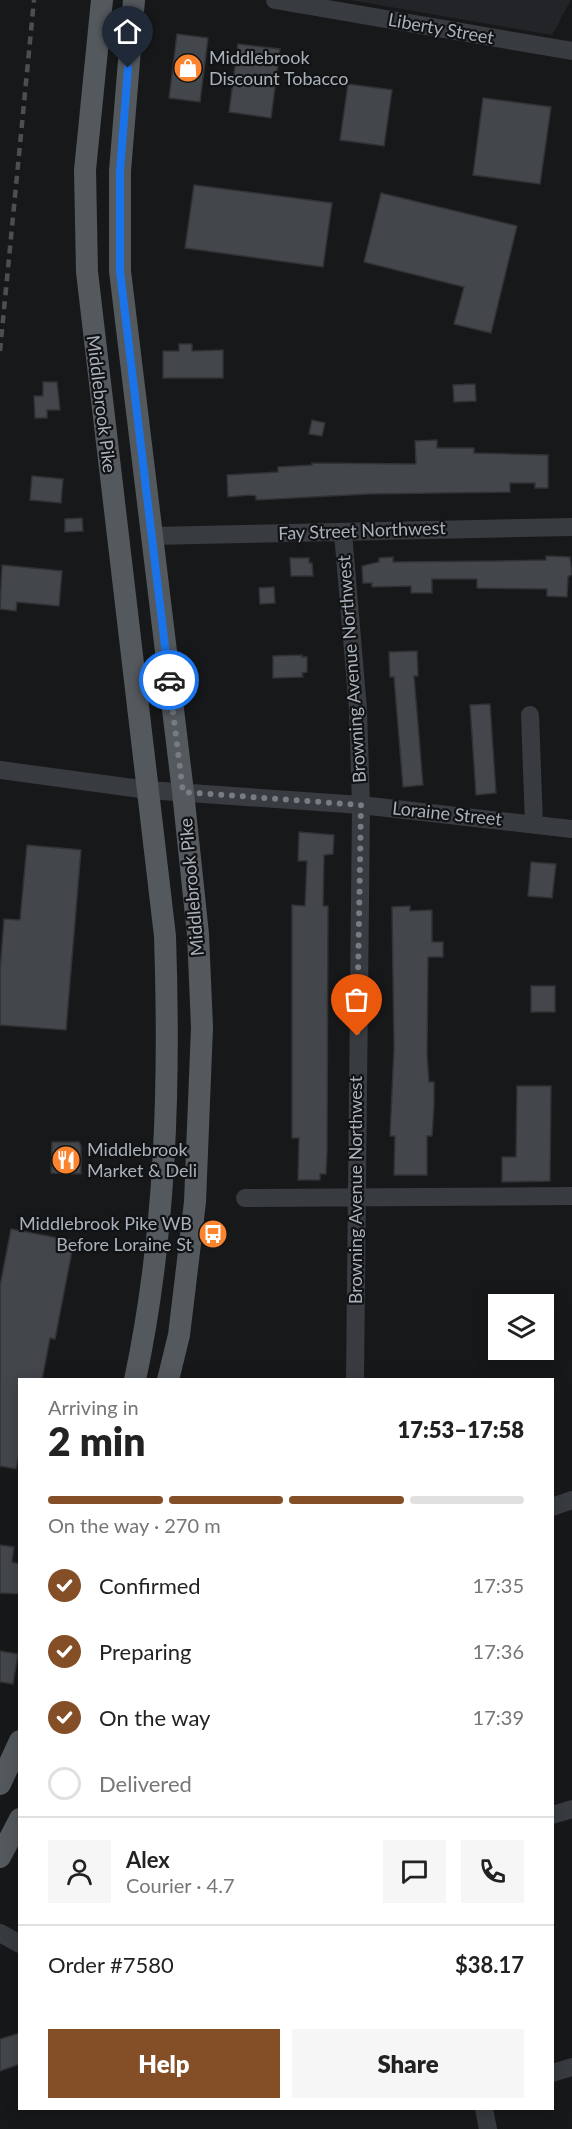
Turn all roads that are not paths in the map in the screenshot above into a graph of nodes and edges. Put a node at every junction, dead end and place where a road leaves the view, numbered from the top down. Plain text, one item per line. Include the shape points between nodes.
1 (102, 0) edge
2 (134, 0) edge
3 (275, 0) edge
4 (572, 51) edge
5 (572, 527) edge
6 (343, 533) junction
7 (152, 536) junction
8 (530, 715) dead end
9 (0, 770) edge
10 (148, 790) junction
11 (183, 792) junction
12 (361, 805) junction
13 (534, 824) junction
14 (572, 829) edge
15 (572, 1196) edge
16 (245, 1198) dead end
17 (355, 1198) junction
18 (161, 1200) junction
19 (195, 1202) junction
20 (135, 1378) edge
21 (168, 1378) edge
22 (355, 1378) edge
23 (572, 1500) edge
24 (554, 1506) edge
25 (18, 1745) edge
26 (0, 1784) edge
27 (572, 1809) edge
28 (554, 1814) edge
29 (18, 1823) edge
30 (0, 1857) edge
31 (0, 1933) edge
32 (18, 1943) edge
33 (572, 2067) edge
34 (554, 2072) edge
35 (484, 2110) edge
36 (488, 2129) edge

1 - 10 main road, Middlebrook Pike via 85,170 87,272
2 - 7 main road, Middlebrook Pike via 120,171 120,271
3 - 4 street, Liberty Street
5 - 6 street, Fay Street Northwest
6 - 7 street, Fay Street Northwest
6 - 12 street, Browning Avenue Northwest via 358,709
7 - 11 main road, Middlebrook Pike
8 - 13 street
9 - 10 street, Loraine Street
10 - 11 street, Loraine Street
10 - 18 main road, Middlebrook Pike via 165,936 168,1015 168,1098
11 - 12 street, Loraine Street
11 - 19 main road, Middlebrook Pike via 198,933 202,1027
12 - 13 street, Loraine Street
12 - 17 street, Browning Avenue Northwest
13 - 14 street, Loraine Street
15 - 17 street
16 - 17 street
17 - 22 street, Browning Avenue Northwest
18 - 19 main road
18 - 20 main road, Middlebrook Pike
19 - 21 main road, Middlebrook Pike via 179,1335
23 - 24 street
25 - 26 main road
27 - 28 street
29 - 30 main road
31 - 32 street
33 - 34 street
35 - 36 street

